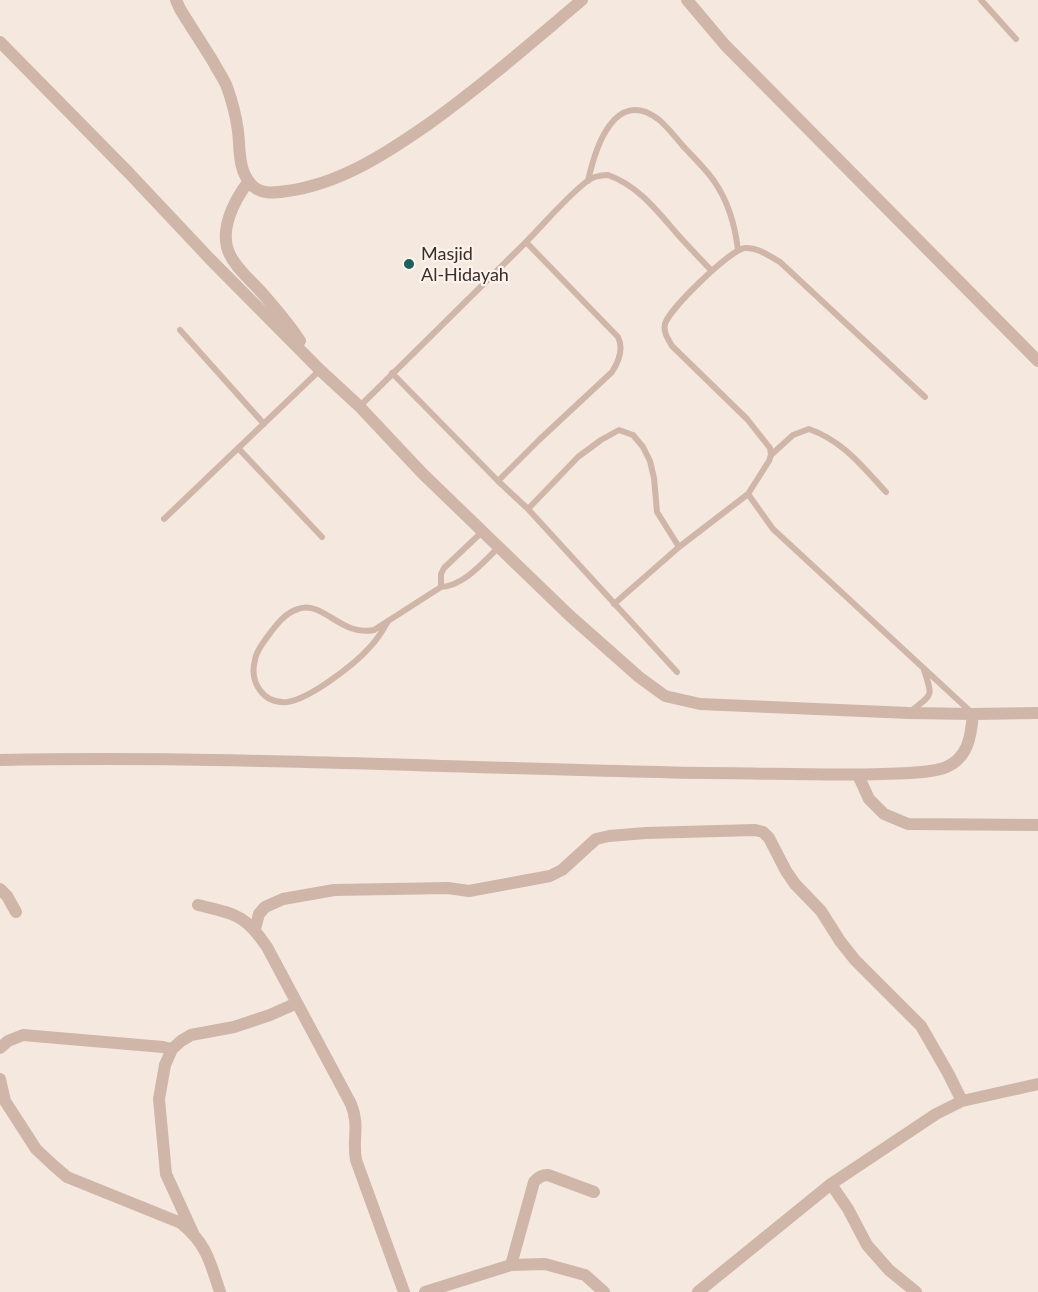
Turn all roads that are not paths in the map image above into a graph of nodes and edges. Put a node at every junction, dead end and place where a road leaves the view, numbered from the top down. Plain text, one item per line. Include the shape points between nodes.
1 (176, 0) edge
2 (582, 0) edge
3 (687, 0) edge
4 (981, 0) edge
5 (1016, 39) dead end
6 (0, 42) edge
7 (588, 181) junction
8 (248, 182) junction
9 (526, 242) junction
10 (738, 250) junction
11 (712, 271) junction
12 (180, 330) dead end
13 (304, 353) junction
14 (1038, 361) edge
15 (320, 370) junction
16 (392, 373) junction
17 (925, 398) dead end
18 (359, 406) junction
19 (264, 424) junction
20 (238, 448) junction
21 (771, 455) junction
22 (498, 481) junction
23 (886, 492) dead end
24 (748, 494) junction
25 (528, 509) junction
26 (164, 519) dead end
27 (483, 531) junction
28 (322, 537) dead end
29 (499, 547) junction
30 (679, 547) junction
31 (441, 587) junction
32 (614, 604) junction
33 (388, 621) junction
34 (924, 670) junction
35 (677, 672) dead end
36 (909, 713) junction
37 (1038, 713) edge
38 (973, 714) junction
39 (0, 760) edge
40 (858, 775) junction
41 (1038, 825) edge
42 (0, 890) edge
43 (198, 905) dead end
44 (16, 912) dead end
45 (255, 929) junction
46 (297, 1003) junction
47 (0, 1048) edge
48 (172, 1049) junction
49 (0, 1079) edge
50 (1038, 1084) edge
51 (962, 1101) junction
52 (831, 1184) junction
53 (594, 1192) dead end
54 (193, 1233) junction
55 (511, 1265) junction
56 (220, 1292) edge
57 (404, 1292) edge
58 (425, 1292) edge
59 (604, 1292) edge
60 (698, 1292) edge
61 (916, 1292) edge

1 - 8 street via 226,84
2 - 8 street via 467,96 372,161 297,190 267,193
3 - 14 street via 725,45
4 - 5 lane
6 - 13 street
7 - 9 lane
7 - 10 lane via 603,133 612,121 629,110 646,112 658,119 713,180 733,220
7 - 11 lane via 608,175 632,187
8 - 13 street via 230,214 227,248 241,271 295,333
9 - 16 lane
9 - 22 lane via 609,326 620,341 621,350 612,372
10 - 11 lane
10 - 17 lane via 753,249 780,262
11 - 21 lane via 668,318 666,336 747,419 770,448
12 - 19 lane
13 - 15 street
15 - 18 street
15 - 19 lane
16 - 18 lane
16 - 22 lane
18 - 27 street
19 - 20 lane
20 - 26 lane
20 - 28 lane
21 - 23 lane via 793,435 809,429 846,449
21 - 24 lane
22 - 25 lane
24 - 30 lane
24 - 34 lane via 773,529
25 - 30 lane via 578,457 619,430 633,435 643,447 654,478 657,512
25 - 32 lane
27 - 29 street
27 - 31 lane via 444,568
29 - 31 lane via 461,580
29 - 36 street via 578,623 665,696 700,704
30 - 32 lane
31 - 33 lane
32 - 35 lane
33 - 33 lane via 374,630 353,630 311,608 295,610 260,647 254,670 257,688 278,702 314,692 369,648
34 - 36 lane via 931,690
34 - 38 lane
36 - 38 street
37 - 38 street
38 - 40 street via 972,735 964,753 947,766 930,771
39 - 40 street via 190,760
40 - 41 street via 869,799 884,814 908,824
42 - 44 street
43 - 45 street via 229,912
45 - 46 street
45 - 51 street via 265,907 283,899 333,890 469,891 550,876 596,839 609,836 763,831 795,884 821,911 840,941 921,1026
46 - 48 street via 234,1027 191,1035
46 - 57 street via 355,1114 356,1160
47 - 48 street via 23,1035
48 - 54 street via 159,1099 166,1174
49 - 54 street via 6,1101 36,1149 67,1177 181,1223
50 - 51 street
51 - 52 street
52 - 60 street
52 - 61 street via 867,1245
53 - 55 street via 548,1175 537,1179
54 - 56 street via 206,1252
55 - 58 street
55 - 59 street via 545,1264 585,1275

